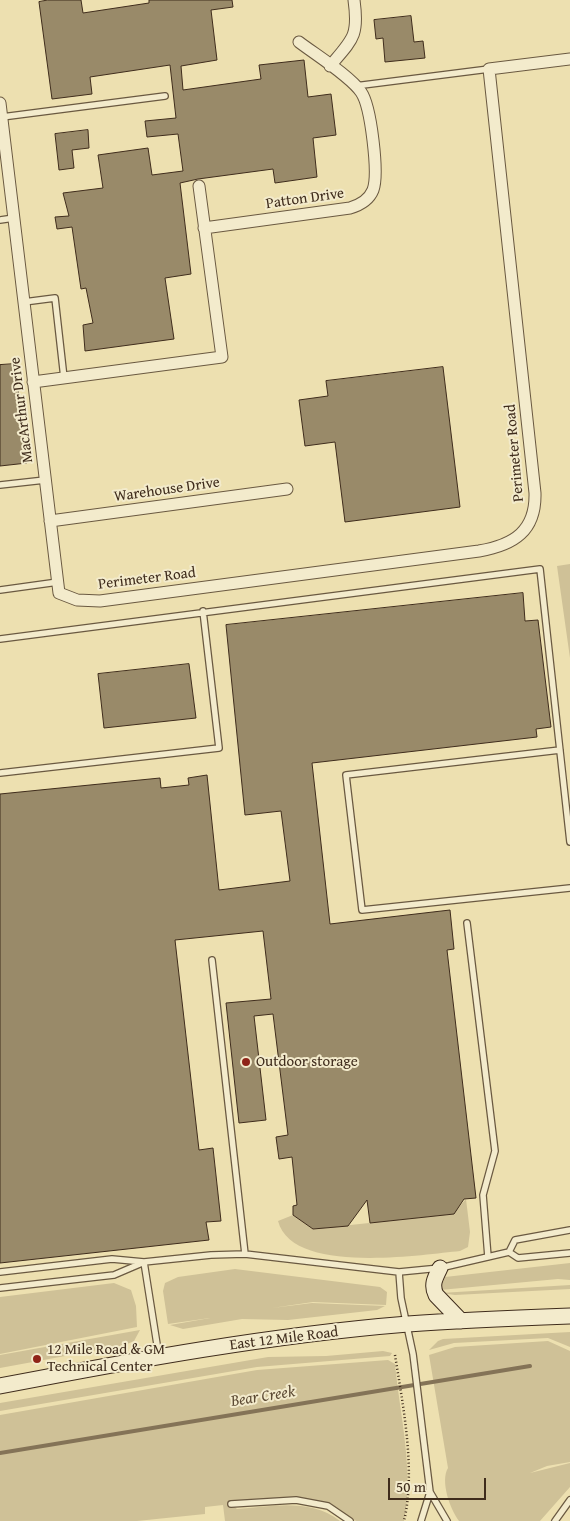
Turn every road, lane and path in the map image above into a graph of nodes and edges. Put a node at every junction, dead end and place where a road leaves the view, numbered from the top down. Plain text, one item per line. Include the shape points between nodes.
1 (354, 0) edge
2 (299, 42) dead end
3 (570, 59) edge
4 (330, 66) junction
5 (489, 69) junction
6 (356, 86) junction
7 (165, 96) dead end
8 (0, 103) edge
9 (2, 117) junction
10 (199, 186) dead end
11 (14, 218) junction
12 (0, 220) edge
13 (204, 228) junction
14 (24, 302) junction
15 (64, 378) junction
16 (33, 382) junction
17 (45, 480) junction
18 (0, 485) edge
19 (288, 489) dead end
20 (50, 521) junction
21 (58, 588) junction
22 (0, 590) edge
23 (203, 611) junction
24 (0, 638) edge
25 (560, 750) junction
26 (0, 773) edge
27 (570, 842) edge
28 (570, 888) edge
29 (467, 923) dead end
30 (212, 960) dead end
31 (570, 1230) edge
32 (509, 1252) junction
33 (570, 1253) edge
34 (245, 1254) junction
35 (488, 1257) junction
36 (144, 1262) junction
37 (440, 1268) junction
38 (0, 1272) edge
39 (399, 1272) junction
40 (0, 1288) edge
41 (570, 1316) edge
42 (461, 1321) junction
43 (407, 1324) junction
44 (395, 1355) dead end
45 (159, 1357) junction
46 (0, 1386) edge
47 (430, 1492) junction
48 (570, 1500) edge
49 (231, 1504) dead end
50 (350, 1521) edge
51 (404, 1521) edge
52 (420, 1521) edge
53 (447, 1521) edge
54 (555, 1521) edge

1 - 4 street via 355,35
2 - 4 street, Patton Drive
3 - 5 street
4 - 6 street, Patton Drive
5 - 6 lane
5 - 21 street, Perimeter Road via 535,493 534,514 524,532 493,549 100,601 77,600
6 - 13 street, Patton Drive via 367,106 376,177 371,193 364,201 342,210
7 - 9 lane
8 - 9 street, MacArthur Drive
9 - 11 street, MacArthur Drive
10 - 13 street
11 - 12 lane
11 - 14 street, MacArthur Drive
13 - 15 street via 222,357
14 - 15 lane via 55,298
14 - 16 street, MacArthur Drive
15 - 16 street
16 - 17 street, MacArthur Drive
17 - 18 lane
17 - 20 street, MacArthur Drive
19 - 20 street, Warehouse Drive
20 - 21 street, MacArthur Drive
21 - 22 lane
23 - 24 lane
23 - 25 lane via 540,569
23 - 26 lane via 219,748
25 - 27 lane
25 - 28 lane via 346,775 362,910
29 - 35 lane via 495,1151 483,1195
30 - 34 lane
31 - 32 lane via 515,1240
32 - 33 lane via 518,1258
32 - 35 lane
34 - 36 lane
34 - 39 lane
35 - 37 lane
36 - 38 lane via 112,1260
36 - 40 lane via 114,1275
36 - 45 lane
37 - 39 lane
37 - 42 main road via 434,1279 434,1291
39 - 43 lane
41 - 42 main road, East 12 Mile Road
42 - 43 main road, East 12 Mile Road
43 - 45 main road, East 12 Mile Road
43 - 47 lane
44 - 51 path via 408,1472
45 - 46 main road, East 12 Mile Road
47 - 52 lane
47 - 53 lane
48 - 54 lane
49 - 50 lane via 296,1500 328,1506

